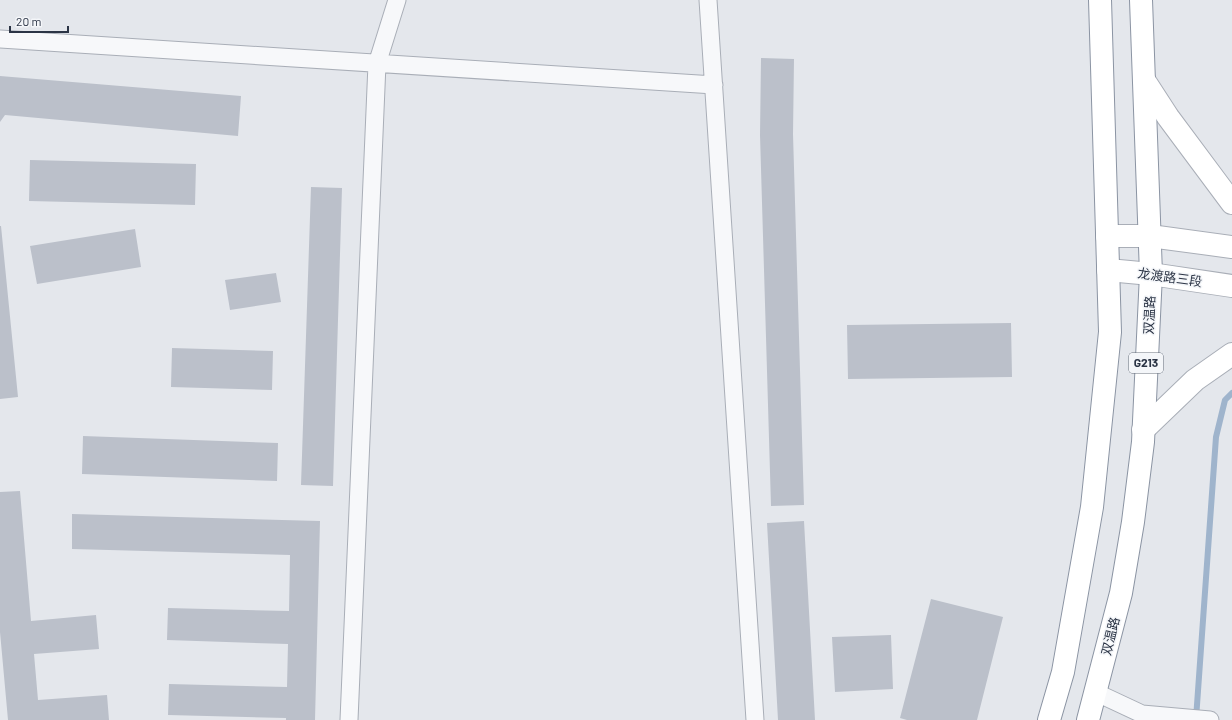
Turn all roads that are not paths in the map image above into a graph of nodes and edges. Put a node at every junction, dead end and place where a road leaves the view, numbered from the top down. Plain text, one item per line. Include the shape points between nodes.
1 (397, 0) edge
2 (708, 0) edge
3 (1100, 0) edge
4 (1142, 0) edge
5 (0, 39) edge
6 (377, 64) junction
7 (1144, 80) junction
8 (714, 85) junction
9 (1232, 203) edge
10 (1107, 236) junction
11 (1150, 236) junction
12 (1232, 247) edge
13 (1108, 270) junction
14 (1151, 274) junction
15 (1232, 286) edge
16 (1232, 354) edge
17 (1144, 430) junction
18 (1096, 692) junction
19 (1143, 717) edge
20 (349, 720) edge
21 (755, 720) edge
22 (1049, 720) edge
23 (1088, 720) edge
24 (1210, 720) edge

1 - 6 street
2 - 8 street
3 - 10 main road
4 - 7 main road, 双温路 / G213
5 - 6 street
6 - 8 street
6 - 20 street
7 - 9 main road
7 - 11 main road, 双温路 / G213
8 - 21 street
10 - 11 main road
10 - 13 main road
11 - 12 main road
11 - 14 main road, 双温路 / G213
13 - 14 main road, 龙渡路三段
13 - 22 main road via 1110,332 1092,506 1063,672
14 - 15 main road, 龙渡路三段
14 - 17 main road, 双温路 / G213
16 - 17 main road via 1195,380
17 - 18 main road, 双温路 / G213 via 1133,522 1121,592
18 - 19 street
18 - 23 main road, 双温路 / G213
19 - 24 street

